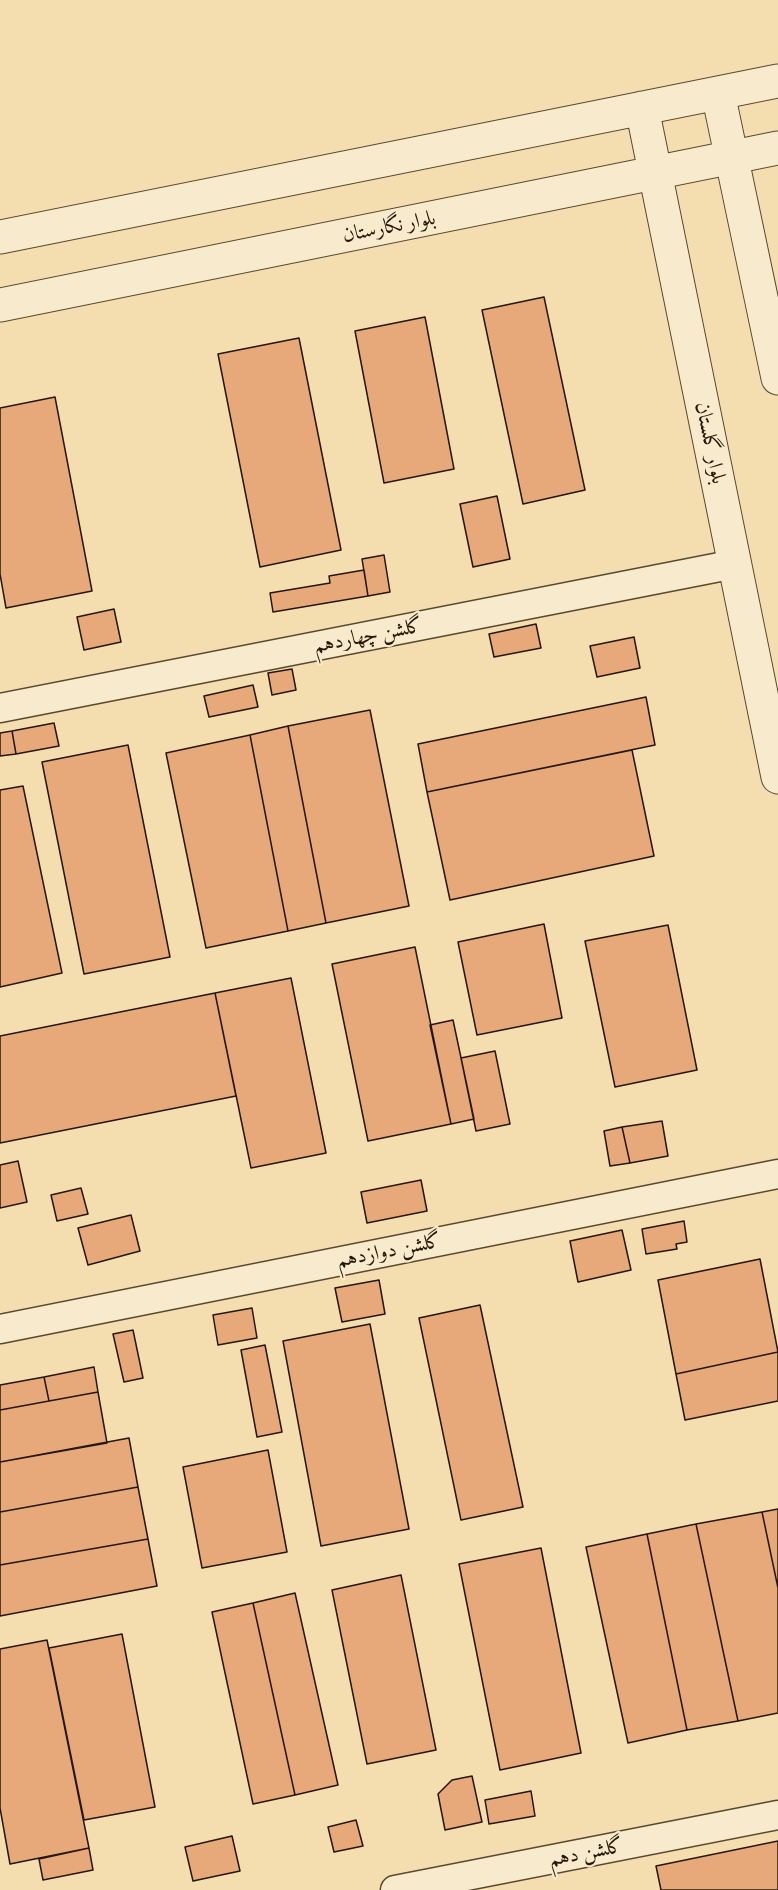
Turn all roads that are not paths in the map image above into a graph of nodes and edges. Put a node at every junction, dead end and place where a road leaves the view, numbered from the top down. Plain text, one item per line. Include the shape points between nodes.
1 (778, 81) edge
2 (718, 93) junction
3 (642, 108) junction
4 (778, 148) edge
5 (731, 158) junction
6 (655, 173) junction
7 (0, 237) edge
8 (0, 305) edge
9 (778, 378) edge
10 (735, 564) junction
11 (0, 708) edge
12 (778, 777) edge
13 (778, 1174) edge
14 (0, 1329) edge
15 (778, 1815) edge
16 (395, 1890) edge

1 - 2 street
2 - 3 street
2 - 5 street
3 - 6 street, بلوار گلستان
3 - 7 street
4 - 5 street, بلوار نگارستان
5 - 6 street, بلوار نگارستان
5 - 9 street
6 - 8 street, بلوار نگارستان
6 - 10 street, بلوار گلستان
10 - 11 street, گلشن چهاردهم
10 - 12 street, بلوار گلستان
13 - 14 street, گلشن دوازدهم
15 - 16 street, گلشن دهم

